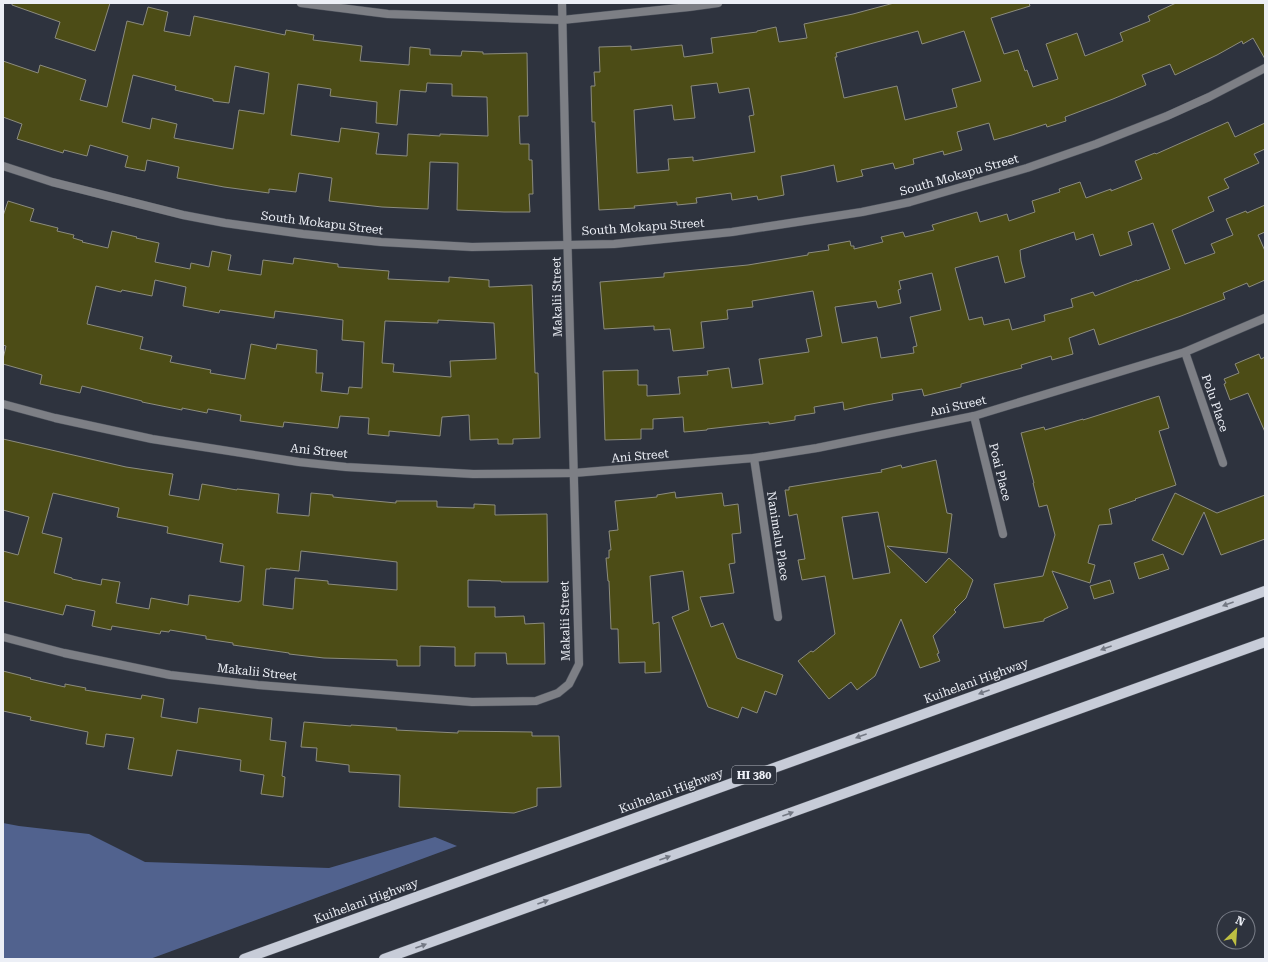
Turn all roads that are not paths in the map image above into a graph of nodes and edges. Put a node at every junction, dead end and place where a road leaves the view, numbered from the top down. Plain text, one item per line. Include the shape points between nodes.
1 (301, 3) edge
2 (562, 3) edge
3 (718, 3) edge
4 (562, 20) junction
5 (1265, 68) edge
6 (3, 166) edge
7 (568, 244) junction
8 (1265, 318) edge
9 (1184, 352) junction
10 (3, 404) edge
11 (974, 416) junction
12 (754, 458) junction
13 (1224, 463) dead end
14 (574, 473) junction
15 (1003, 534) dead end
16 (1265, 591) edge
17 (778, 617) dead end
18 (3, 637) edge
19 (1265, 642) edge
20 (244, 959) edge
21 (384, 959) edge

1 - 4 street via 388,14
2 - 4 street, Makalii Street
3 - 4 street
4 - 7 street, Makalii Street
5 - 7 street, South Mokapu Street via 1167,116 1096,144 1027,168 910,202 726,233 614,244
6 - 7 street, South Mokapu Street via 52,182 183,215 303,234 472,248
7 - 14 street, Makalii Street
8 - 9 street, Ani Street
9 - 11 street, Ani Street
9 - 13 street, Polu Place
10 - 14 street, Ani Street via 152,439 299,462 473,474
11 - 12 street, Ani Street
11 - 15 street, Poai Place
12 - 14 street, Ani Street
12 - 17 street, Nanimalu Place
14 - 18 street, Makalii Street via 579,664 569,684 558,692 536,701 472,702 258,685 170,675 64,653
16 -> 20 main road, Kuihelani Highway / HI 380
21 -> 19 main road

